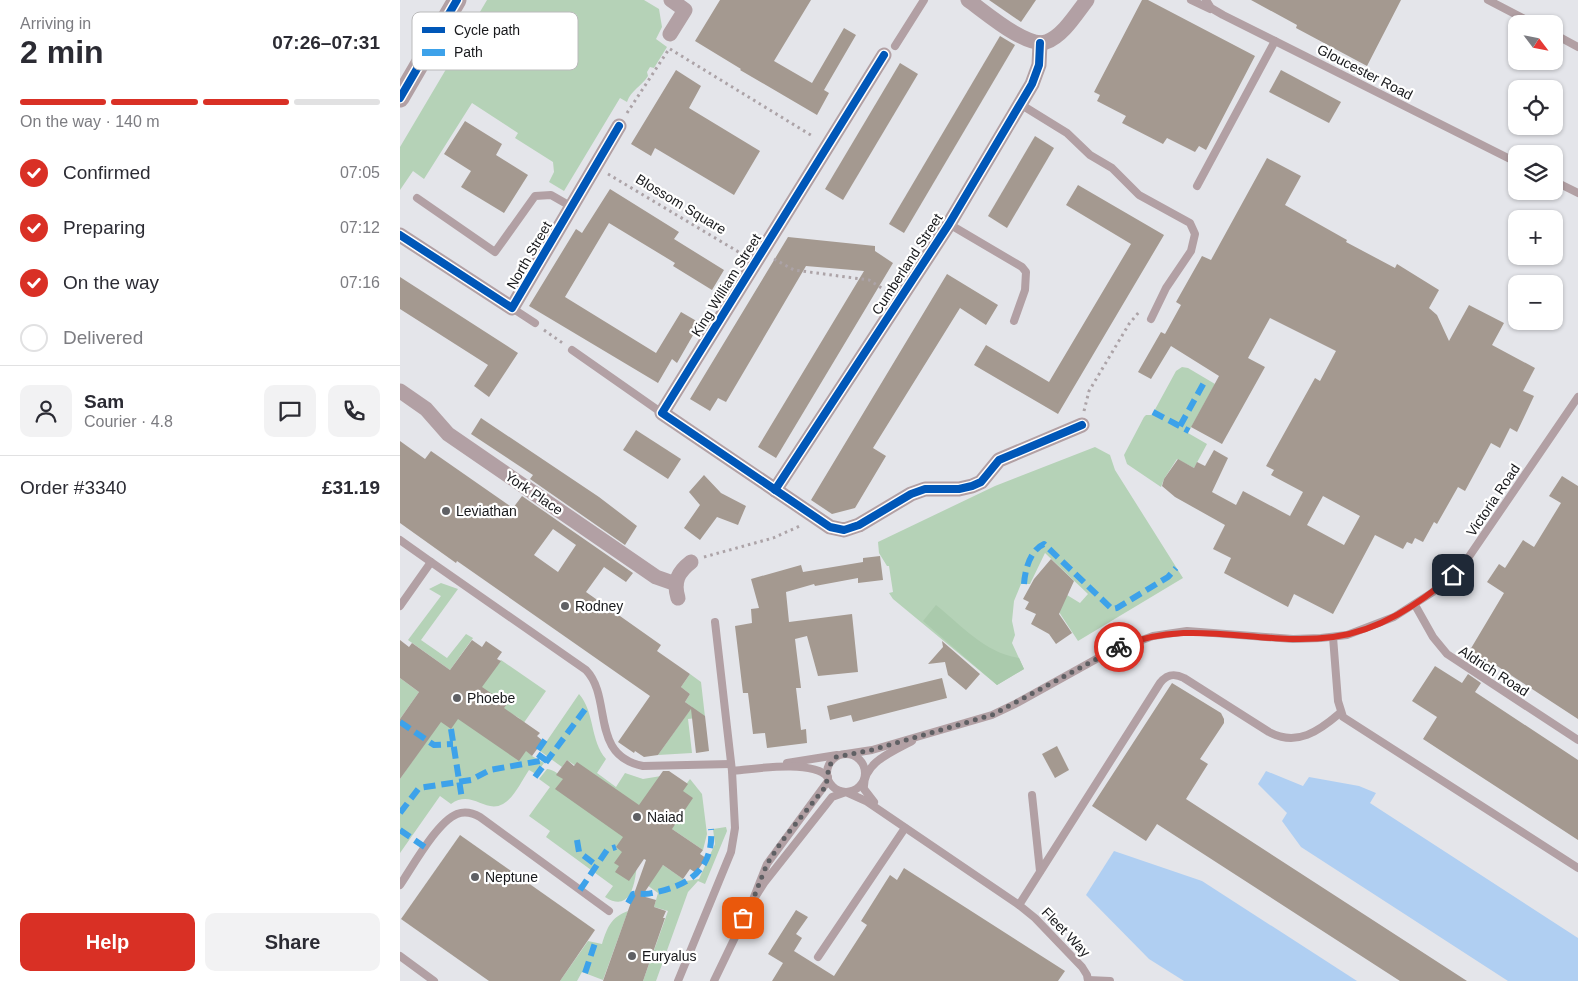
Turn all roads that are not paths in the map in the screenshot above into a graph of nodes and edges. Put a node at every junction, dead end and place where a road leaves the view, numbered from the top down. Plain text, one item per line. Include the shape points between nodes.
1 (457, 0) edge
2 (671, 0) edge
3 (924, 0) edge
4 (968, 0) edge
5 (1087, 0) edge
6 (1191, 0) edge
7 (1206, 0) edge
8 (1488, 0) edge
9 (450, 12) edge
10 (1217, 12) junction
11 (1517, 15) edge
12 (1563, 39) edge
13 (670, 41) road end
14 (1275, 41) junction
15 (1040, 43) junction
16 (1578, 47) edge
17 (889, 50) joint
18 (416, 70) edge
19 (400, 98) edge
20 (1020, 104) junction
21 (619, 126) road end
22 (1508, 158) edge
23 (1197, 186) dead end
24 (1563, 186) edge
25 (1578, 193) edge
26 (417, 198) dead end
27 (572, 207) junction
28 (949, 224) junction
29 (400, 236) edge
30 (512, 308) junction
31 (1151, 319) road end
32 (1014, 321) dead end
33 (534, 323) road end
34 (572, 350) road end
35 (400, 390) edge
36 (1578, 397) edge
37 (662, 413) junction
38 (1082, 424) road end
39 (775, 490) junction
40 (400, 540) edge
41 (431, 562) junction
42 (691, 562) road end
43 (1415, 605) junction
44 (400, 606) edge
45 (715, 622) dead end
46 (1333, 637) junction
47 (1340, 713) junction
48 (927, 734) junction
49 (1578, 740) edge
50 (844, 754) junction
51 (732, 767) junction
52 (770, 767) junction
53 (828, 777) junction
54 (864, 779) junction
55 (846, 792) junction
56 (1032, 795) dead end
57 (895, 821) junction
58 (905, 828) junction
59 (1578, 868) edge
60 (1040, 872) junction
61 (400, 885) edge
62 (752, 902) junction
63 (1019, 905) junction
64 (609, 911) dead end
65 (400, 956) edge
66 (818, 957) dead end
67 (1088, 980) edge
68 (434, 981) edge
69 (678, 981) edge
70 (714, 981) edge
71 (1110, 981) edge

1 - 9 street
2 - 13 street via 686,10
3 - 17 lane
4 - 15 street via 1021,37
5 - 15 street via 1058,33
6 - 10 lane
7 - 10 lane, Gloucester Road via 1209,7
8 - 11 lane
10 - 14 lane, Gloucester Road
12 - 16 lane
14 - 22 lane, Gloucester Road
14 - 23 lane
15 - 20 street, Cumberland Street via 1038,71
17 - 37 street, King William Street
18 - 19 street
20 - 28 street, Cumberland Street
20 - 31 lane via 1067,133 1139,194 1190,223 1195,234 1191,251 1166,288
21 - 27 street, North Street
24 - 25 lane
26 - 27 lane via 495,252 535,196 551,195
27 - 30 street, North Street
28 - 32 lane via 1026,272 1025,290
28 - 39 street, Cumberland Street
29 - 30 street, North Street
30 - 33 lane
34 - 37 lane
35 - 42 street, York Place via 426,409 452,437 677,591 680,572
36 - 43 lane, Victoria Road via 1471,554 1448,580
37 - 39 street
38 - 39 street via 999,460 981,482 966,488 925,488 874,518 844,530 830,527
40 - 41 lane
41 - 44 lane
41 - 51 lane via 586,670 595,686 611,745 629,761 642,766
43 - 46 lane, Victoria Road via 1370,627
43 - 49 lane, Aldrich Road via 1447,654
45 - 51 lane
46 - 47 lane
46 - 48 lane, Victoria Road via 1293,639 1187,631 1153,636 1109,652 1006,710
47 - 59 lane
47 - 60 lane via 1313,734 1284,738 1269,732 1181,676 1172,674 1164,678
48 - 50 lane
48 - 54 lane via 874,763
50 - 52 lane
50 - 53 lane via 830,763
50 - 54 lane via 854,755 862,762
51 - 52 lane
51 - 69 lane via 733,847
52 - 53 lane via 798,767 821,772
53 - 55 lane via 833,787
53 - 62 lane via 825,788 767,864
54 - 55 lane via 859,788
54 - 57 lane via 866,793
55 - 57 lane via 862,798
55 - 62 lane via 832,797
56 - 60 lane
57 - 58 lane, Fleet Way
58 - 63 lane, Fleet Way
58 - 66 lane
60 - 63 lane
61 - 64 lane via 443,824 458,813 468,812 483,819
62 - 70 lane
63 - 67 lane, Fleet Way via 1082,967
65 - 68 lane
67 - 71 lane

